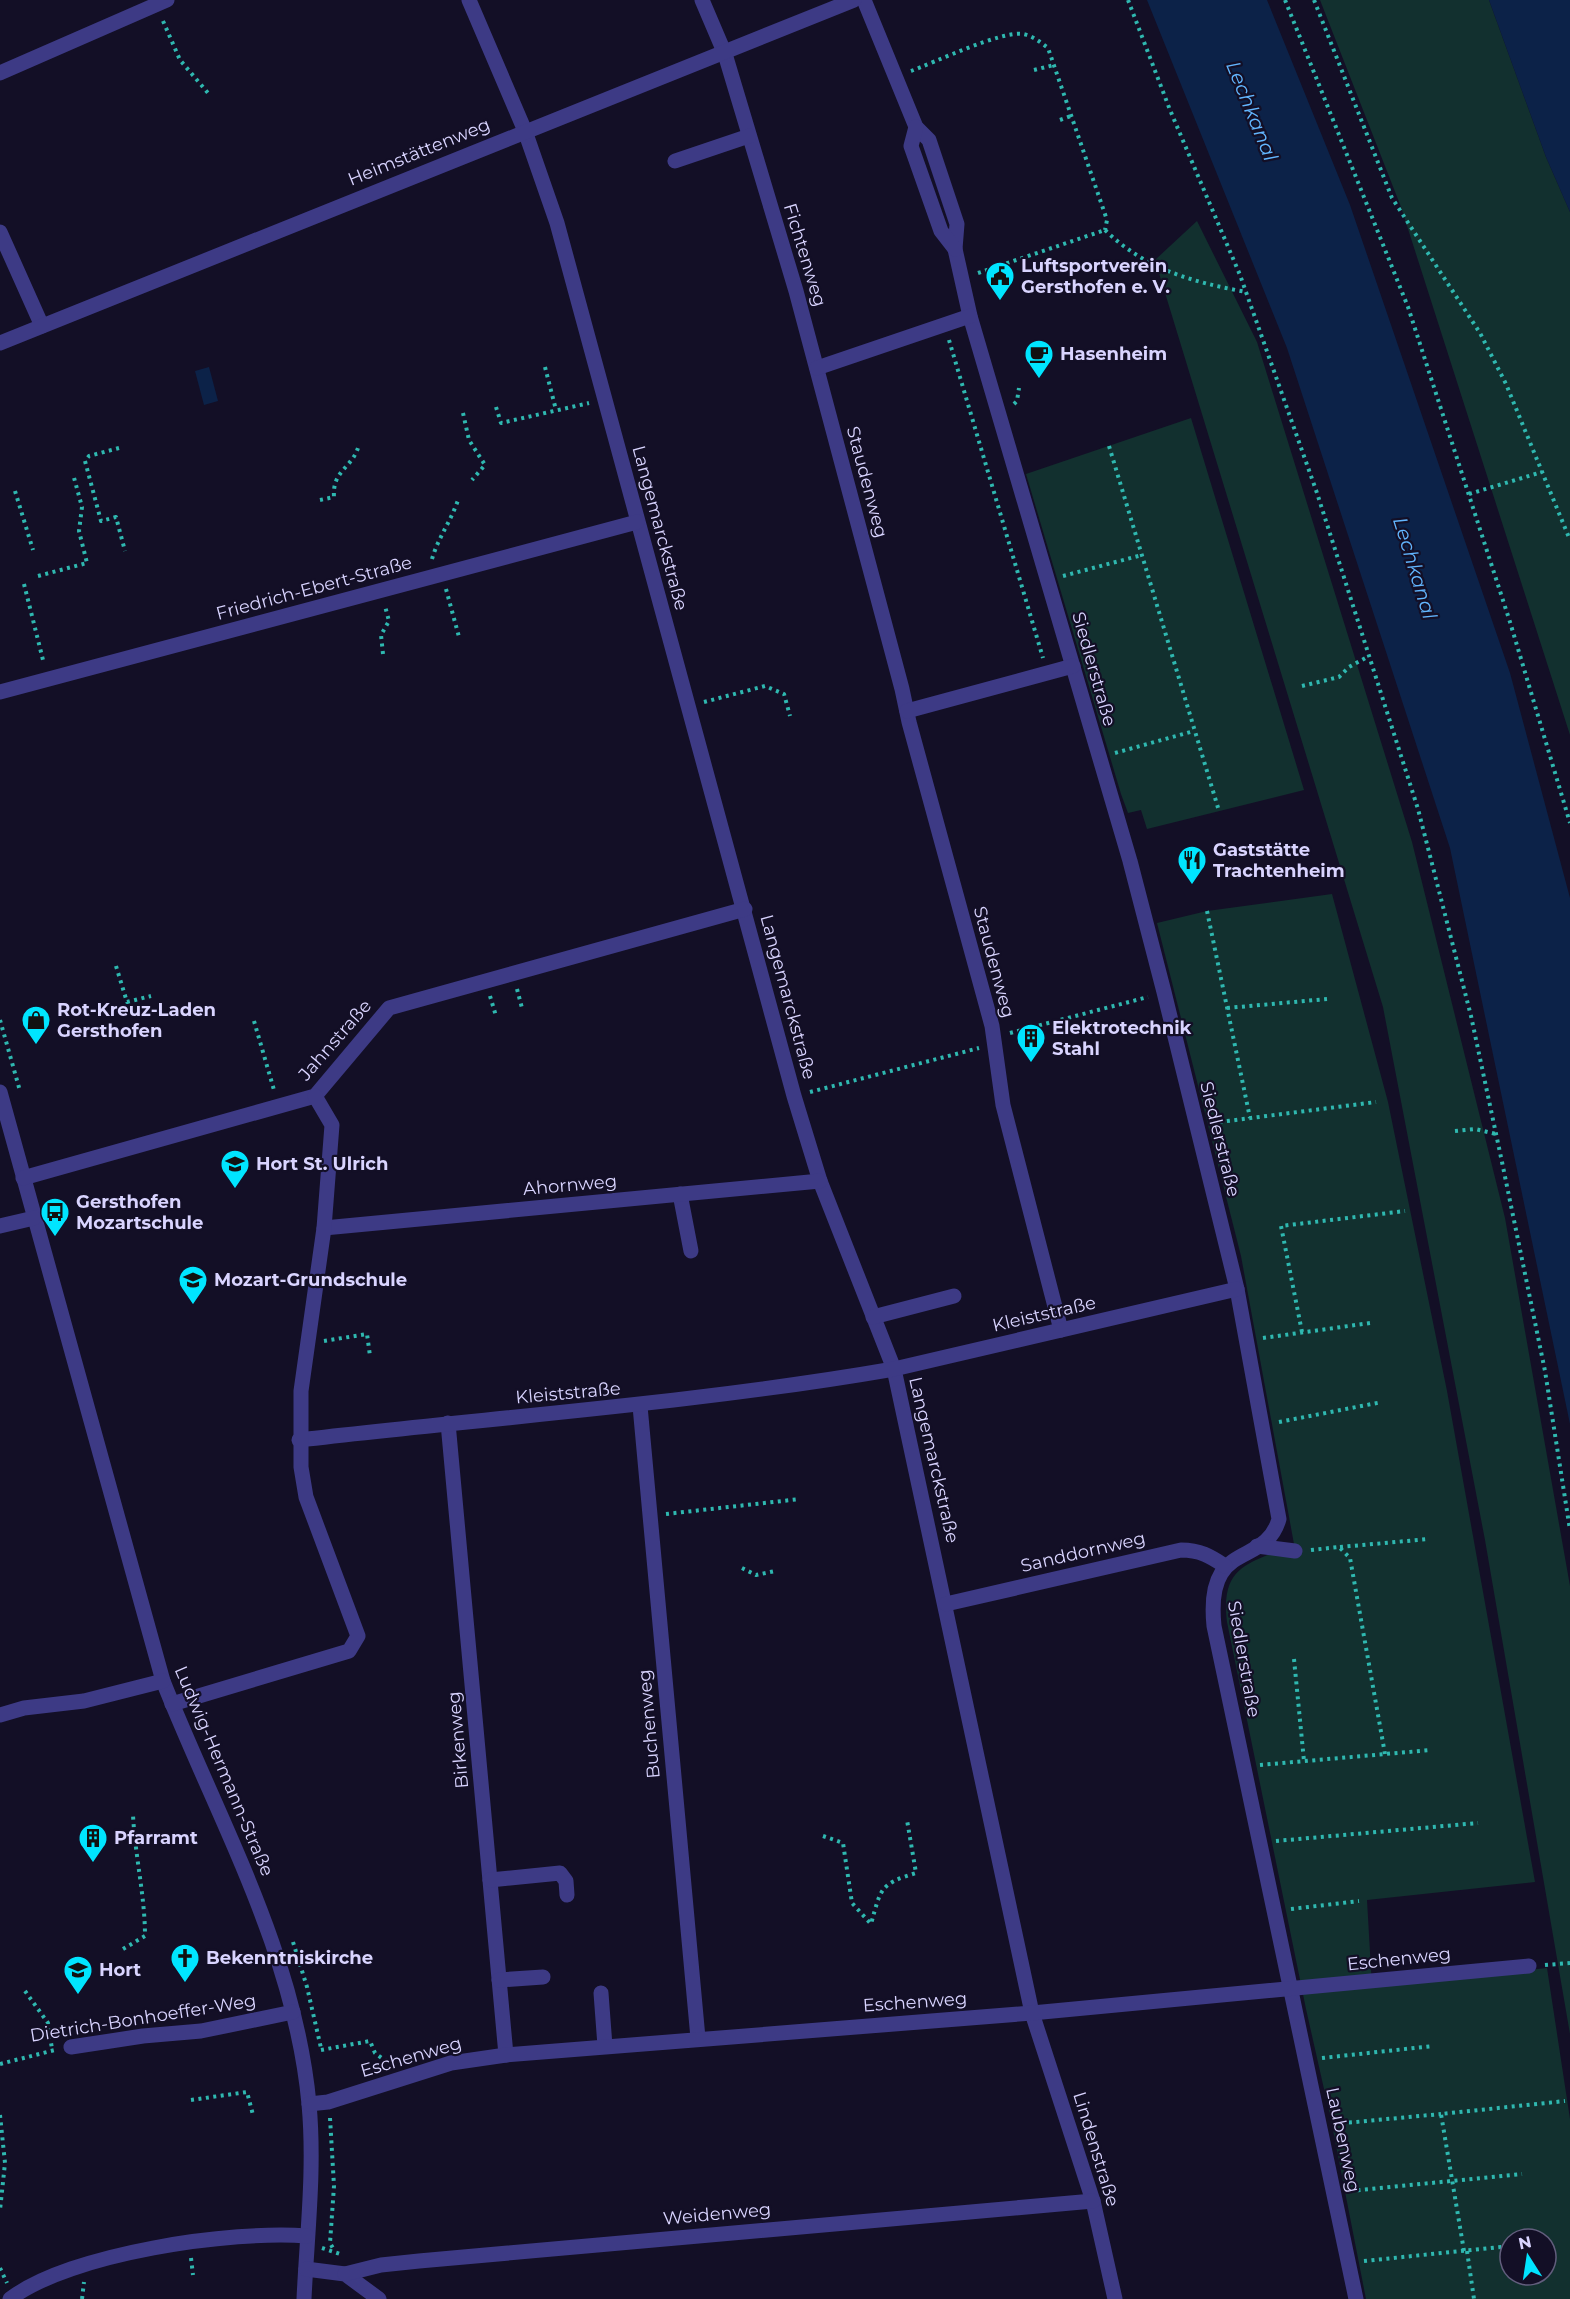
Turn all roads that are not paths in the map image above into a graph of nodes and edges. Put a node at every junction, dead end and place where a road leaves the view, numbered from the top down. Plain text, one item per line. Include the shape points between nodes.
1 (469, 0) edge
2 (702, 0) edge
3 (854, 0) edge
4 (864, 0) edge
5 (161, 2) edge
6 (724, 54) junction
7 (0, 73) edge
8 (525, 131) junction
9 (749, 136) junction
10 (675, 161) dead end
11 (0, 232) edge
12 (970, 316) junction
13 (42, 326) junction
14 (0, 343) edge
15 (817, 368) junction
16 (638, 522) junction
17 (1073, 666) junction
18 (0, 692) edge
19 (907, 711) junction
20 (745, 909) junction
21 (0, 1092) edge
22 (315, 1096) junction
23 (23, 1178) junction
24 (820, 1181) junction
25 (680, 1194) junction
26 (34, 1218) junction
27 (0, 1226) edge
28 (324, 1228) junction
29 (691, 1251) dead end
30 (1237, 1289) junction
31 (954, 1296) dead end
32 (873, 1317) junction
33 (1061, 1330) junction
34 (894, 1369) junction
35 (640, 1406) junction
36 (448, 1423) junction
37 (299, 1440) junction
38 (1257, 1546) junction
39 (1295, 1551) road end
40 (1225, 1566) junction
41 (946, 1604) junction
42 (163, 1681) junction
43 (172, 1704) junction
44 (0, 1715) edge
45 (490, 1880) junction
46 (567, 1895) dead end
47 (1529, 1966) road end
48 (543, 1977) dead end
49 (499, 1980) junction
50 (1292, 1989) junction
51 (601, 1993) dead end
52 (293, 2012) junction
53 (1032, 2013) junction
54 (698, 2038) junction
55 (605, 2046) junction
56 (71, 2047) road end
57 (506, 2055) junction
58 (309, 2104) junction
59 (1093, 2200) junction
60 (308, 2236) junction
61 (306, 2269) junction
62 (345, 2274) junction
63 (10, 2299) edge
64 (304, 2299) edge
65 (379, 2299) edge
66 (1115, 2299) edge
67 (1356, 2299) edge

1 - 8 street, Langemarckstraße
2 - 6 street, Fichtenweg
3 - 6 street, Heimstättenweg
4 - 12 street, Siedlerstraße via 916,127 929,140 957,224 956,249
5 - 7 street
6 - 8 street, Heimstättenweg
6 - 9 street, Fichtenweg
8 - 13 street, Heimstättenweg
8 - 16 street, Langemarckstraße via 557,223
9 - 10 street
9 - 15 street, Fichtenweg
11 - 13 street
12 - 15 street
12 - 17 street, Siedlerstraße
13 - 14 street, Heimstättenweg
15 - 19 street, Staudenweg
16 - 18 street, Friedrich-Ebert-Straße
16 - 20 street, Langemarckstraße
17 - 19 street
17 - 30 street, Siedlerstraße via 1164,992
19 - 33 street, Staudenweg via 994,1038 1003,1105
20 - 22 street, Jahnstraße via 389,1008
20 - 24 street, Langemarckstraße
21 - 23 street, Ludwig-Hermann-Straße
22 - 23 street, Jahnstraße
22 - 28 street via 332,1125
23 - 26 street, Ludwig-Hermann-Straße
24 - 25 street, Ahornweg
24 - 32 street, Langemarckstraße
25 - 28 street, Ahornweg
25 - 29 street
26 - 27 street
26 - 42 street, Ludwig-Hermann-Straße
28 - 37 street via 301,1391
30 - 33 street, Kleiststraße
30 - 38 street, Siedlerstraße via 1279,1519 1276,1530
31 - 32 street
32 - 34 street, Langemarckstraße
33 - 34 street, Kleiststraße
34 - 35 street, Kleiststraße
34 - 41 street, Langemarckstraße
35 - 36 street, Kleiststraße
35 - 54 street, Buchenweg
36 - 37 street, Kleiststraße
36 - 45 street, Birkenweg
37 - 43 street via 306,1497 358,1636 349,1651
38 - 39 street
38 - 40 street, Siedlerstraße
40 - 41 street, Sanddornweg via 1207,1554 1181,1550
40 - 50 street, Siedlerstraße via 1216,1582 1213,1610
41 - 53 street, Langemarckstraße
42 - 43 street, Ludwig-Hermann-Straße
42 - 44 street via 84,1701
43 - 52 street, Ludwig-Hermann-Straße via 254,1890
45 - 46 street via 560,1874 566,1881
45 - 49 street, Birkenweg
47 - 50 street, Eschenweg
48 - 49 street
49 - 57 street, Birkenweg
50 - 53 street, Eschenweg
50 - 67 street, Laubenweg
51 - 55 street
52 - 56 street, Dietrich-Bonhoeffer-Weg via 201,2031
52 - 58 street, Ludwig-Hermann-Straße
53 - 54 street, Eschenweg
53 - 59 street, Lindenstraße
54 - 55 street, Eschenweg
55 - 57 street, Eschenweg
57 - 58 street, Eschenweg via 451,2063 328,2102
58 - 60 street, Ludwig-Hermann-Straße
59 - 62 street, Weidenweg via 419,2261
59 - 66 street, Lindenstraße
60 - 61 street, Ludwig-Hermann-Straße
60 - 63 street via 276,2233 150,2248 63,2273
61 - 62 street
61 - 64 street, Ludwig-Hermann-Straße
62 - 65 street

